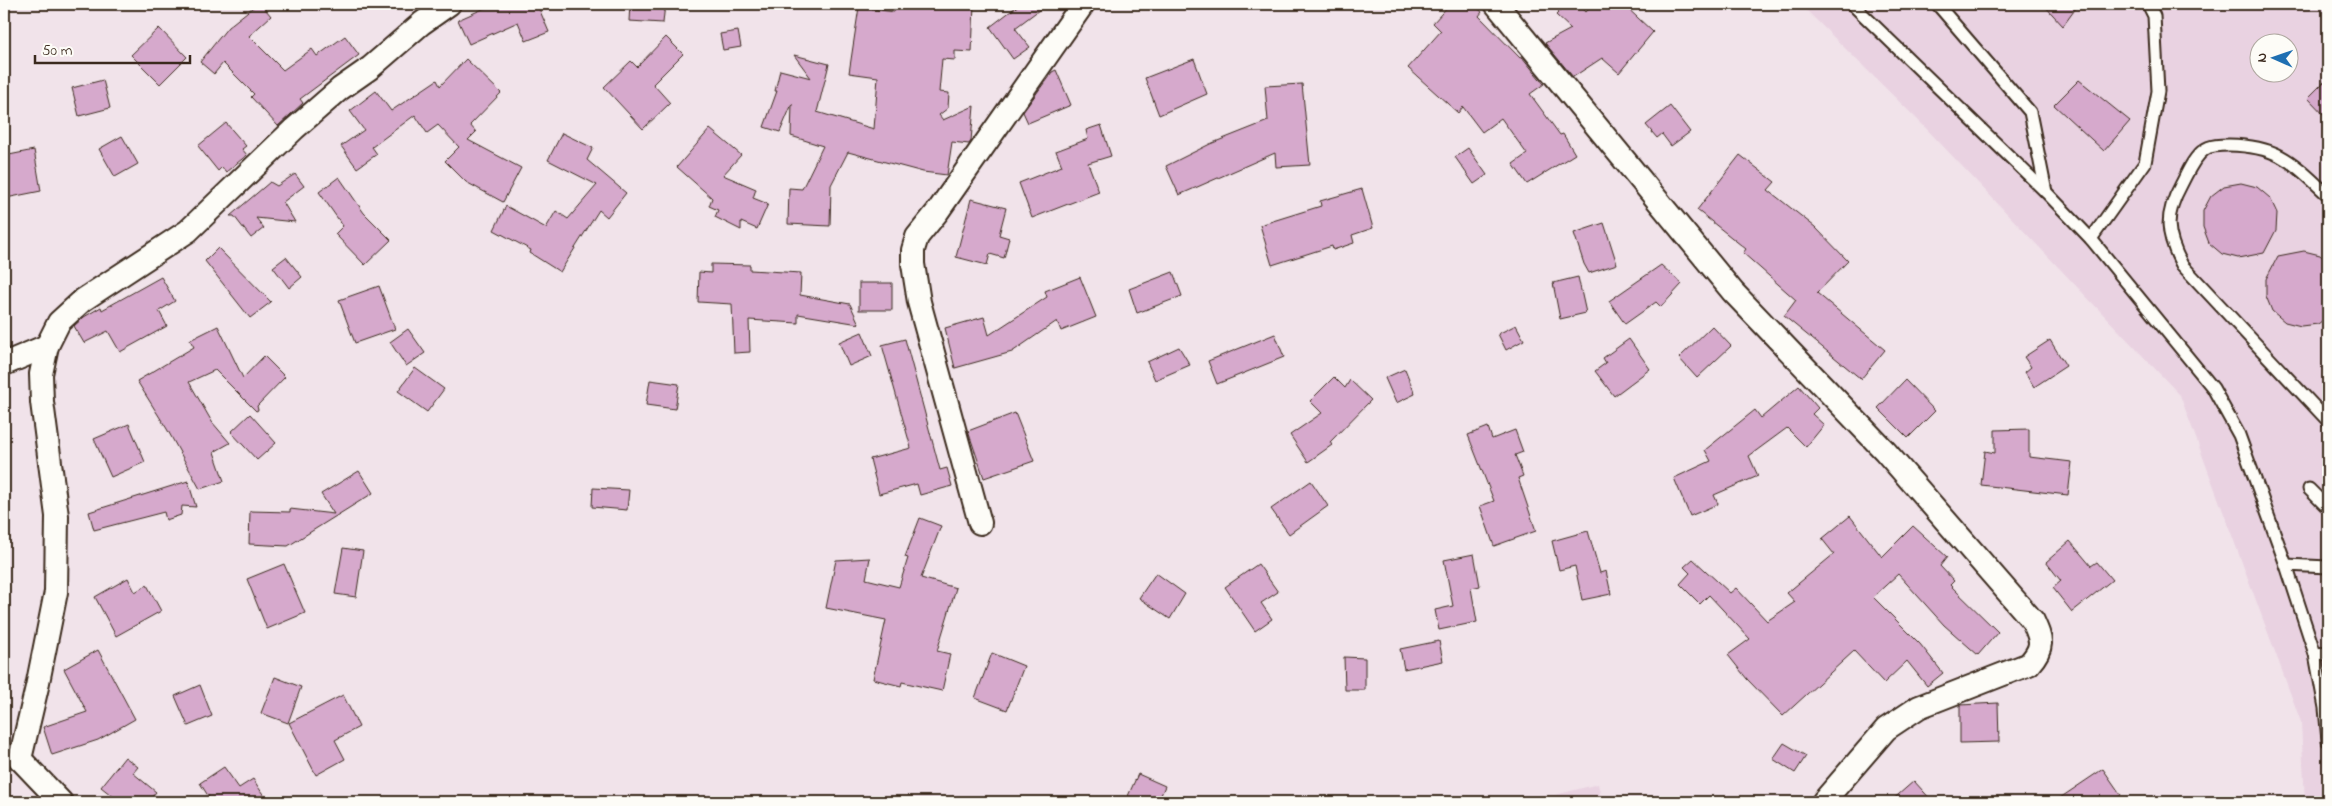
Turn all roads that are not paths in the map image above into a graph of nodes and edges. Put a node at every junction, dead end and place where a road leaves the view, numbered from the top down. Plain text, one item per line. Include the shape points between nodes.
1 (449, 4) edge
2 (1083, 4) edge
3 (1496, 4) edge
4 (1852, 4) edge
5 (1937, 4) edge
6 (2148, 4) edge
7 (2046, 192) junction
8 (2328, 195) edge
9 (2091, 239) junction
10 (47, 346) junction
11 (4, 364) edge
12 (2328, 421) edge
13 (2310, 489) dead end
14 (2328, 508) edge
15 (980, 523) dead end
16 (2286, 565) junction
17 (2328, 567) edge
18 (2315, 654) junction
19 (2328, 654) edge
20 (2328, 741) edge
21 (12, 761) edge
22 (61, 802) edge
23 (1823, 802) edge

1 - 10 street via 340,88 188,231 83,300 59,322
2 - 15 street via 917,237 913,250 919,302
3 - 23 street via 1732,292 1885,451 2033,622 2041,638 2039,652 2029,664 1919,707 1886,729
4 - 7 lane
5 - 7 lane via 2030,112
6 - 9 lane via 2154,16 2158,91 2145,163
7 - 9 lane
8 - 12 lane via 2273,151 2254,145 2218,145 2205,148 2197,156 2175,196 2168,228 2172,246 2182,265
9 - 16 lane via 2213,388 2239,435
10 - 11 street
10 - 21 street via 41,374 42,402 57,516 56,592 37,687
13 - 14 lane
16 - 17 lane
16 - 18 lane
18 - 19 lane
18 - 20 lane
21 - 22 street

